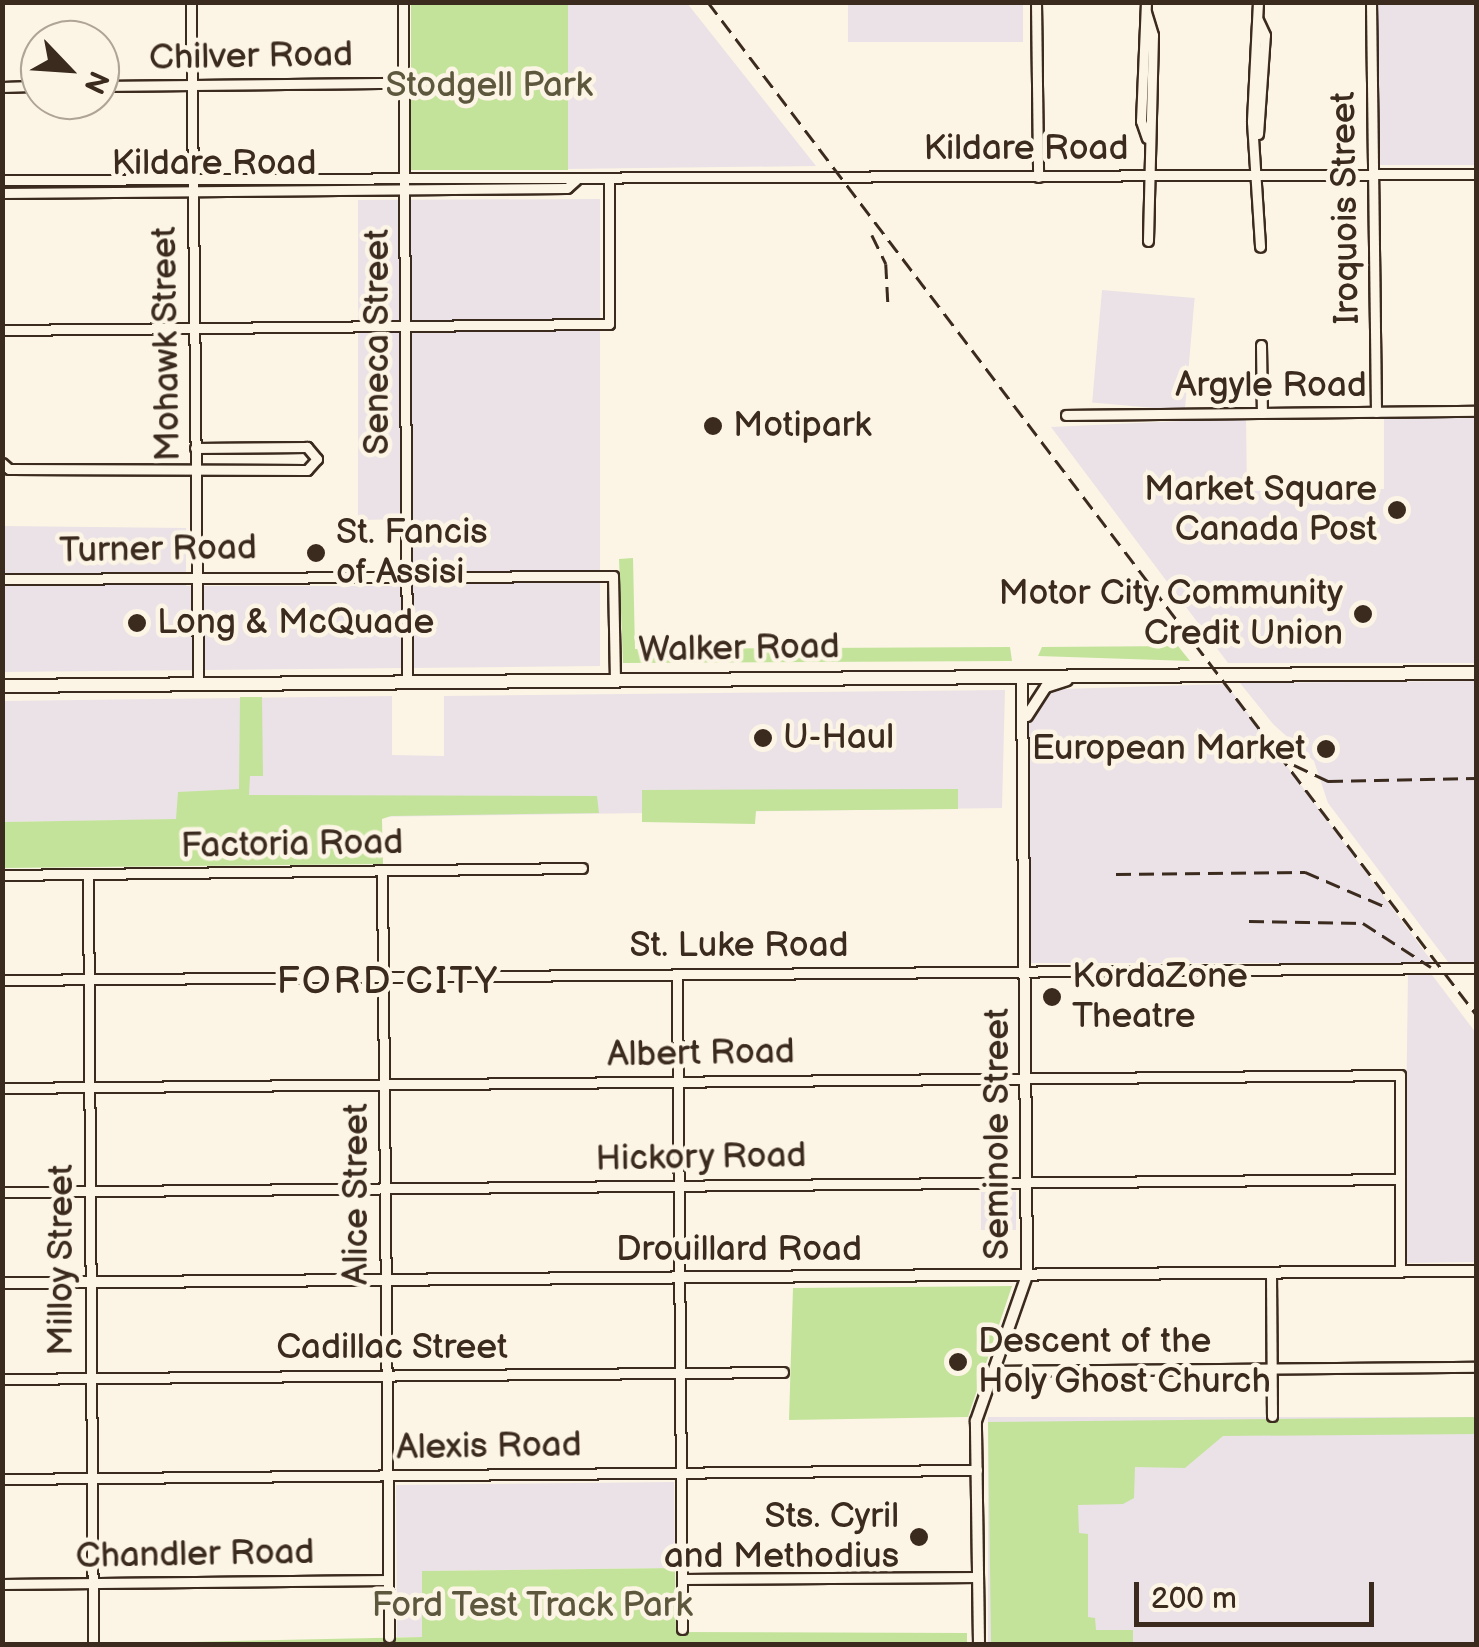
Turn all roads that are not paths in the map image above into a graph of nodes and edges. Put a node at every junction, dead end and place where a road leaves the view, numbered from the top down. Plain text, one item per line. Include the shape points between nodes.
1 (191, 2) edge
2 (402, 2) edge
3 (1036, 2) edge
4 (1258, 2) edge
5 (1372, 2) edge
6 (1146, 7) edge
7 (403, 83) junction
8 (192, 85) junction
9 (120, 86) edge
10 (1476, 174) edge
11 (1373, 175) junction
12 (1038, 176) junction
13 (1148, 176) junction
14 (1258, 176) junction
15 (404, 177) junction
16 (192, 178) junction
17 (89, 179) junction
18 (2, 180) edge
19 (576, 180) junction
20 (609, 180) junction
21 (404, 190) junction
22 (193, 191) junction
23 (90, 192) junction
24 (2, 193) edge
25 (1148, 241) dead end
26 (1260, 247) dead end
27 (405, 326) junction
28 (194, 328) junction
29 (2, 330) edge
30 (1261, 345) dead end
31 (1376, 412) junction
32 (1476, 412) edge
33 (1262, 413) junction
34 (1066, 415) dead end
35 (196, 448) junction
36 (5, 469) edge
37 (196, 470) junction
38 (407, 576) junction
39 (197, 577) junction
40 (2, 579) edge
41 (1476, 662) edge
42 (1476, 673) edge
43 (1455, 674) junction
44 (1022, 676) junction
45 (1078, 676) junction
46 (615, 680) junction
47 (407, 682) junction
48 (198, 684) junction
49 (2, 686) edge
50 (1024, 727) junction
51 (582, 868) dead end
52 (382, 872) junction
53 (2, 875) edge
54 (88, 875) junction
55 (1476, 968) edge
56 (1025, 972) junction
57 (678, 974) junction
58 (383, 977) junction
59 (2, 980) edge
60 (88, 980) junction
61 (1026, 1078) junction
62 (678, 1082) junction
63 (384, 1084) junction
64 (89, 1087) junction
65 (2, 1088) edge
66 (1400, 1179) junction
67 (1026, 1182) junction
68 (679, 1186) junction
69 (385, 1188) junction
70 (89, 1191) junction
71 (2, 1192) edge
72 (1476, 1271) edge
73 (1400, 1272) junction
74 (1027, 1274) junction
75 (1271, 1274) junction
76 (680, 1278) junction
77 (386, 1280) junction
78 (2, 1283) edge
79 (90, 1283) junction
80 (1476, 1366) edge
81 (1272, 1368) junction
82 (992, 1371) junction
83 (782, 1372) dead end
84 (682, 1373) junction
85 (386, 1376) junction
86 (2, 1378) edge
87 (90, 1378) junction
88 (1272, 1416) dead end
89 (976, 1470) junction
90 (682, 1473) junction
91 (387, 1476) junction
92 (92, 1478) junction
93 (2, 1479) edge
94 (978, 1577) junction
95 (683, 1579) junction
96 (388, 1580) junction
97 (93, 1583) junction
98 (2, 1584) edge
99 (682, 1629) dead end
100 (389, 1637) dead end
101 (93, 1644) edge
102 (979, 1644) edge

1 - 8 street, Mohawk Street
2 - 7 street, Seneca Street
3 - 12 street
4 - 14 street via 1265,35
5 - 11 street, Iroquois Street
6 - 13 street via 1153,35
7 - 8 street, Chilver Road
7 - 15 street, Seneca Street
8 - 9 street, Chilver Road
8 - 16 street, Mohawk Street
10 - 11 street, Kildare Road
11 - 14 street, Kildare Road
11 - 31 street, Iroquois Street
12 - 13 street, Kildare Road
12 - 20 street, Kildare Road
13 - 14 street, Kildare Road
13 - 25 street
14 - 26 street
15 - 16 street, Kildare Road
15 - 19 street, Kildare Road
15 - 21 street, Seneca Street
16 - 17 street, Kildare Road
16 - 22 street, Mohawk Street
17 - 18 street, Kildare Road
17 - 23 street, Kildare Road
19 - 20 street, Kildare Road
19 - 21 street, Kildare Road via 568,188
20 - 27 street via 608,324
21 - 22 street, Kildare Road
21 - 27 street, Seneca Street
22 - 23 street, Kildare Road
22 - 28 street, Mohawk Street
23 - 24 street, Kildare Road
27 - 28 street
27 - 38 street, Seneca Street
28 - 29 street
28 - 35 street, Mohawk Street
30 - 33 street
31 - 32 street, Argyle Road
31 - 33 street, Argyle Road
33 - 34 street, Argyle Road
35 - 37 street, Mohawk Street
35 - 37 street via 306,448 317,459 307,470
36 - 37 street
37 - 39 street, Mohawk Street
38 - 39 street, Turner Road
38 - 46 street, Turner Road via 613,576
38 - 47 street, Seneca Street
39 - 40 street, Turner Road
39 - 48 street, Mohawk Street
41 - 43 street
42 - 43 main road, Walker Road
43 - 45 main road, Walker Road
44 - 45 main road, Walker Road
44 - 46 main road, Walker Road
44 - 50 street, Seminole Street
45 - 50 street via 1046,688
46 - 47 main road, Walker Road
47 - 48 main road, Walker Road
48 - 49 main road, Walker Road
50 - 56 street, Seminole Street
51 - 52 street, Factoria Road
52 - 54 street, Factoria Road
52 - 58 street, Alice Street
53 - 54 street, Factoria Road
54 - 60 street, Milloy Street
55 - 56 street, St. Luke Road
56 - 57 street, St. Luke Road
56 - 61 street, Seminole Street
57 - 58 street, St. Luke Road
57 - 62 street
58 - 60 street, St. Luke Road
58 - 63 street, Alice Street
59 - 60 street, St. Luke Road
60 - 64 street, Milloy Street
61 - 62 street, Albert Road
61 - 66 street, Albert Road via 1400,1075
61 - 67 street, Seminole Street
62 - 63 street, Albert Road
62 - 68 street
63 - 64 street, Albert Road
63 - 69 street, Alice Street
64 - 65 street, Albert Road
64 - 70 street, Milloy Street
66 - 67 street, Hickory Road
66 - 73 street
67 - 68 street, Hickory Road
67 - 74 street, Seminole Street
68 - 69 street, Hickory Road
68 - 76 street
69 - 70 street, Hickory Road
69 - 77 street, Alice Street
70 - 71 street, Hickory Road
70 - 79 street, Milloy Street
72 - 73 street, Drouillard Road
73 - 75 street, Drouillard Road
74 - 75 street, Drouillard Road
74 - 76 street, Drouillard Road
74 - 82 street, Seminole Street
75 - 81 street
76 - 77 street, Drouillard Road
76 - 84 street
77 - 79 street, Drouillard Road
77 - 85 street, Alice Street
78 - 79 street, Drouillard Road
79 - 87 street, Milloy Street
80 - 81 street
81 - 82 street
81 - 88 street
82 - 89 street, Seminole Street via 976,1421
83 - 84 street, Cadillac Street
84 - 85 street, Cadillac Street
84 - 90 street
85 - 87 street, Cadillac Street
85 - 91 street, Alice Street
86 - 87 street, Cadillac Street
87 - 92 street, Milloy Street
89 - 90 street, Alexis Road
89 - 94 street, Seminole Street
90 - 91 street, Alexis Road
90 - 95 street
91 - 92 street, Alexis Road
91 - 96 street, Alice Street
92 - 93 street, Alexis Road
92 - 97 street, Milloy Street
94 - 95 street
94 - 102 street, Seminole Street
95 - 99 street
96 - 97 street, Chandler Road
96 - 100 street, Alice Street
97 - 98 street, Chandler Road
97 - 101 street, Milloy Street

